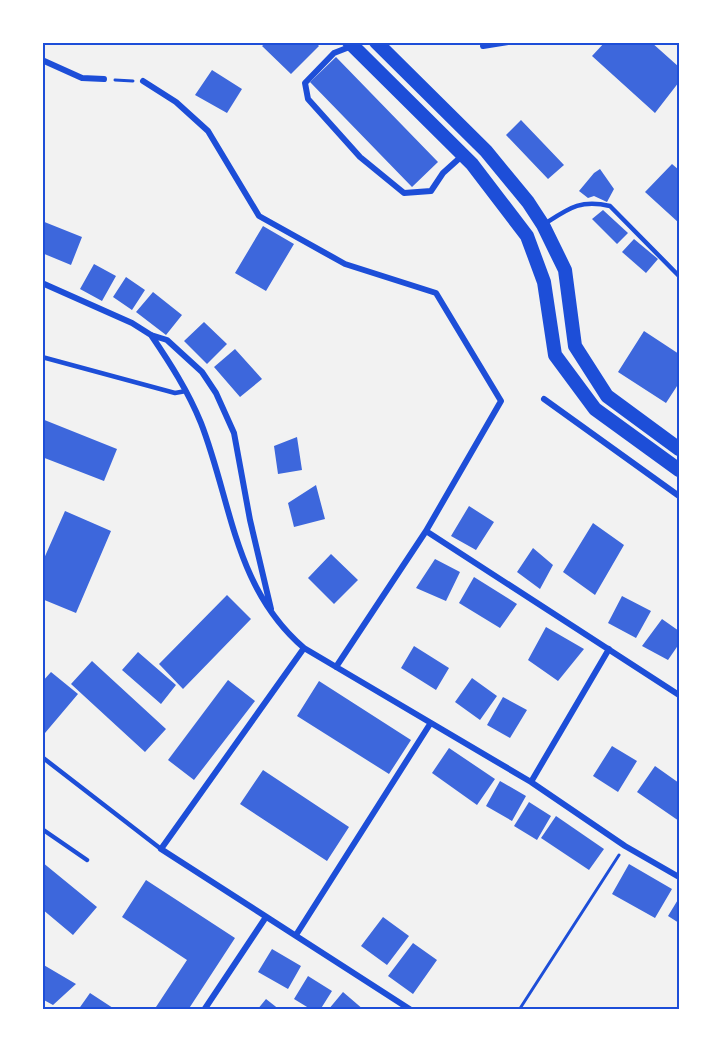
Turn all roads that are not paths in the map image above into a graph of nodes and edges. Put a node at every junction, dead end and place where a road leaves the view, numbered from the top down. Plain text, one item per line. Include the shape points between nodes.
1 (376, 42) edge
2 (508, 42) edge
3 (351, 44) edge
4 (483, 46) dead end
5 (42, 60) edge
6 (104, 80) road end
7 (143, 81) road end
8 (463, 155) junction
9 (543, 225) junction
10 (679, 276) edge
11 (42, 283) edge
12 (151, 335) junction
13 (42, 357) edge
14 (186, 391) junction
15 (544, 399) dead end
16 (679, 449) edge
17 (679, 470) edge
18 (679, 496) edge
19 (426, 531) junction
20 (273, 615) junction
21 (304, 648) junction
22 (609, 649) junction
23 (42, 655) edge
24 (42, 661) edge
25 (336, 667) junction
26 (679, 695) edge
27 (430, 724) junction
28 (42, 757) edge
29 (531, 782) junction
30 (42, 829) edge
31 (161, 849) junction
32 (87, 860) dead end
33 (679, 877) edge
34 (266, 917) junction
35 (296, 935) junction
36 (204, 1010) edge
37 (411, 1010) edge

1 - 9 main road via 486,151
2 - 4 street
3 - 8 main road
3 - 8 street via 334,53 305,83 308,99 360,158 404,193 431,191
5 - 6 street via 82,78
7 - 19 street via 176,102 208,131 259,216 345,264 436,293 501,401
8 - 17 main road via 527,236 544,282 555,355 595,409
9 - 10 lane via 570,207 596,203 610,206
9 - 16 main road via 565,270 575,346 607,396
11 - 12 street
12 - 14 street
12 - 20 street via 167,340 202,372 227,415
13 - 14 lane via 175,393
14 - 20 street via 201,424 245,567
15 - 18 street
19 - 22 street
19 - 25 street
20 - 21 street
21 - 25 street
21 - 31 street
22 - 26 street
22 - 29 street
23 - 24 lane
25 - 27 street
27 - 29 street
27 - 35 street
28 - 31 lane
29 - 33 street via 625,846
30 - 32 lane
31 - 34 street
34 - 35 street
34 - 36 street
35 - 37 street

